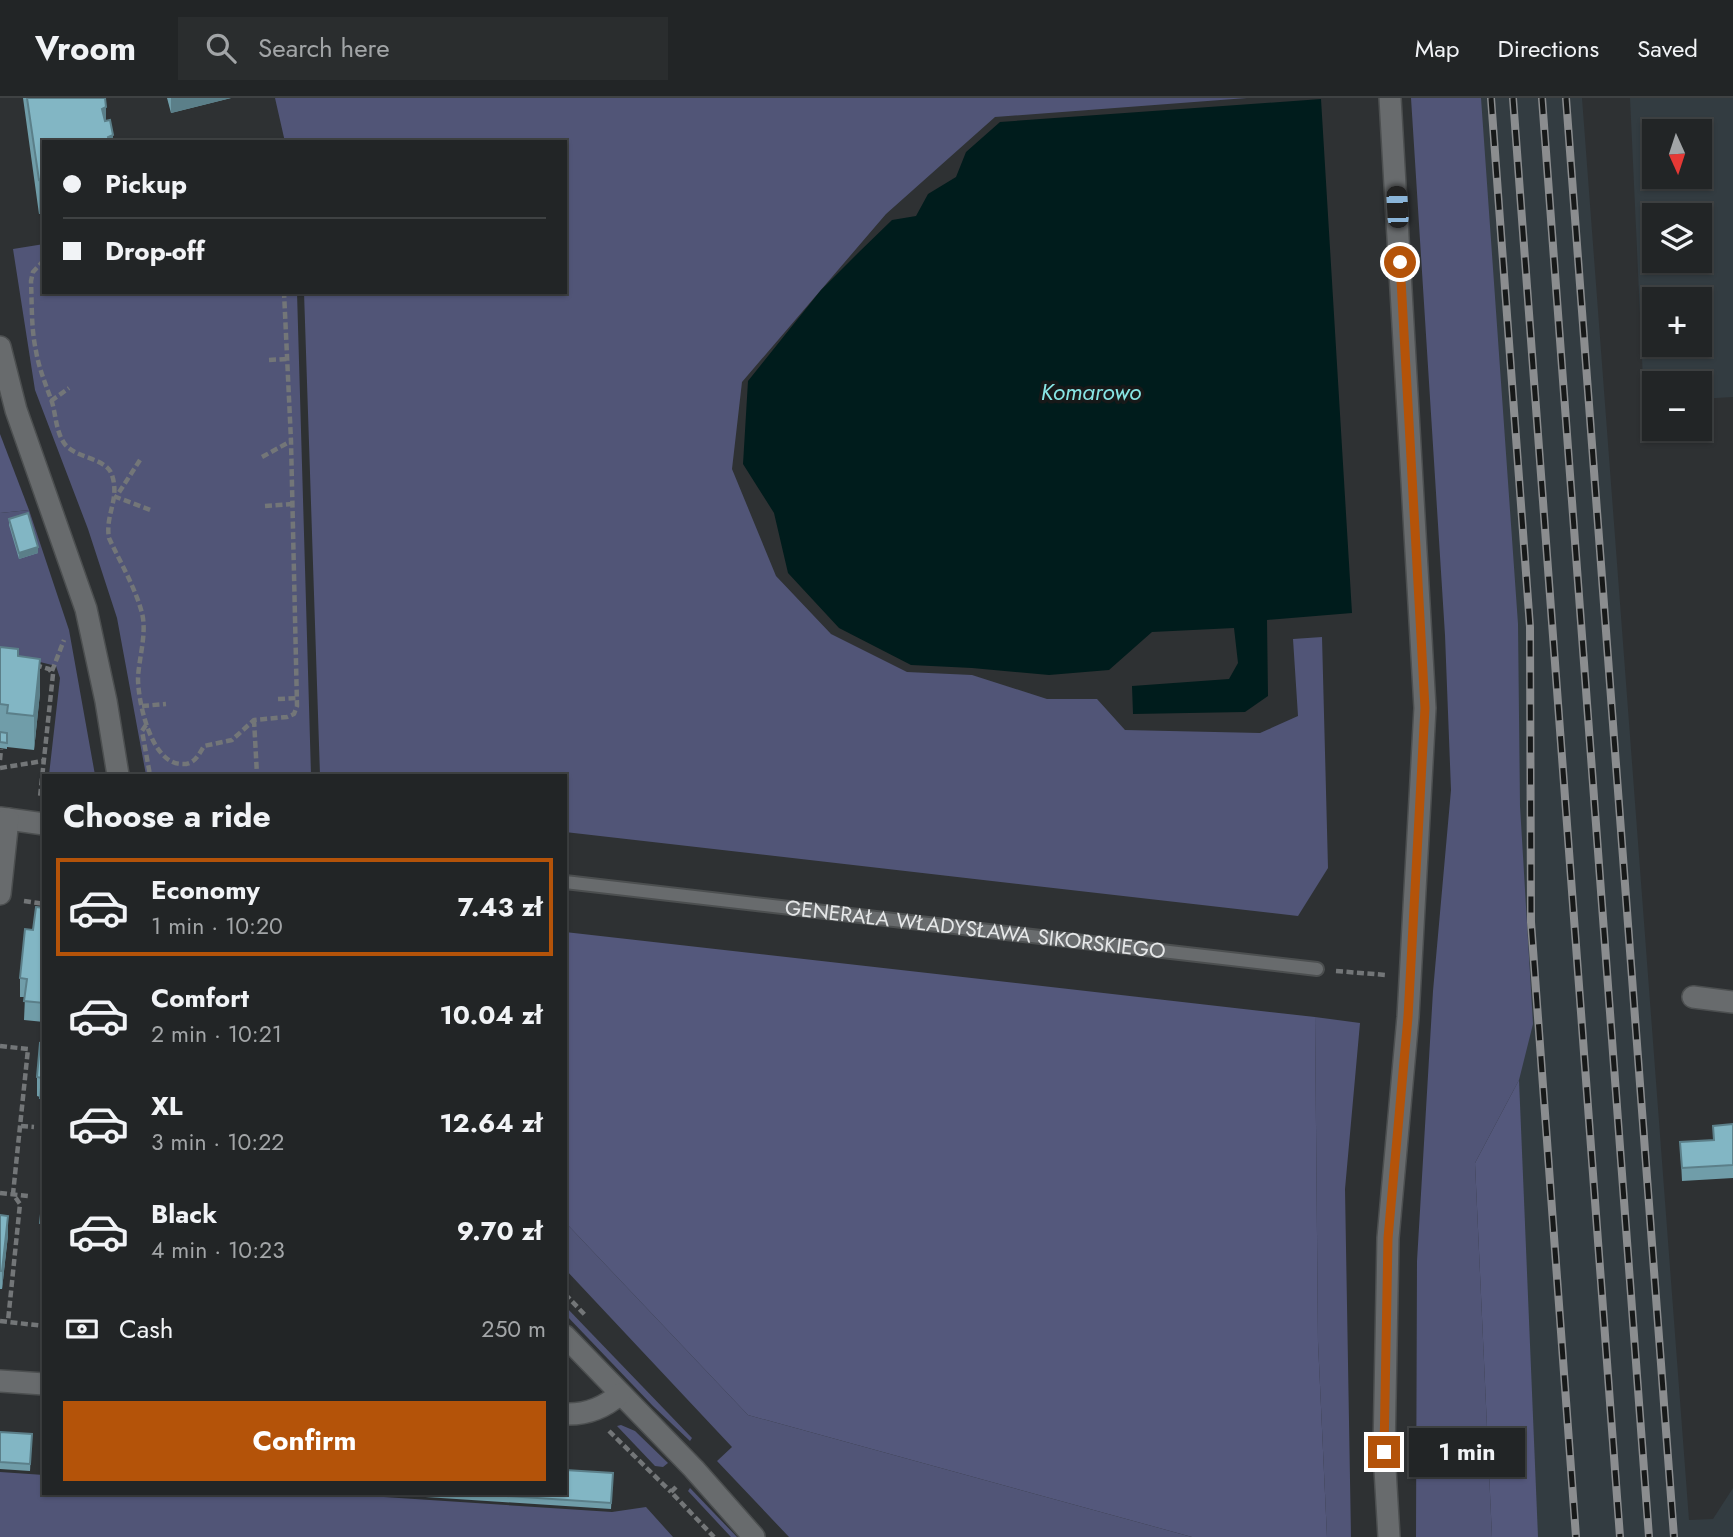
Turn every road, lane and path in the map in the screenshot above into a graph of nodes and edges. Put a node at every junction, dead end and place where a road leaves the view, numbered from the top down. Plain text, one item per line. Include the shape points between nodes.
1 (1390, 98) edge
2 (42, 262) edge
3 (284, 294) edge
4 (0, 347) edge
5 (287, 359) junction
6 (270, 360) dead end
7 (69, 388) dead end
8 (51, 401) junction
9 (291, 441) junction
10 (262, 457) dead end
11 (140, 460) dead end
12 (116, 497) junction
13 (293, 504) junction
14 (265, 506) dead end
15 (153, 511) dead end
16 (24, 663) edge
17 (298, 698) junction
18 (278, 699) dead end
19 (166, 704) dead end
20 (142, 706) junction
21 (254, 720) junction
22 (146, 724) junction
23 (1, 749) edge
24 (0, 760) edge
25 (43, 761) junction
26 (0, 768) edge
27 (118, 774) edge
28 (150, 774) edge
29 (257, 774) edge
30 (39, 802) dead end
31 (4, 819) edge
32 (42, 824) edge
33 (567, 882) edge
34 (0, 894) edge
35 (1317, 969) joint
36 (1387, 975) dead end
37 (1693, 997) dead end
38 (1733, 1002) edge
39 (0, 1046) edge
40 (28, 1049) junction
41 (38, 1050) edge
42 (21, 1126) junction
43 (34, 1127) dead end
44 (0, 1193) edge
45 (13, 1194) junction
46 (29, 1196) dead end
47 (0, 1321) edge
48 (8, 1321) junction
49 (42, 1326) edge
50 (567, 1338) edge
51 (0, 1381) edge
52 (42, 1384) edge
53 (620, 1394) junction
54 (592, 1411) junction
55 (567, 1414) edge
56 (671, 1492) dead end
57 (754, 1537) edge
58 (1389, 1537) edge

1 - 58 street via 1425,708 1408,1017 1388,1238 1384,1452
2 - 8 path via 31,281 34,344
3 - 5 path
4 - 27 street via 16,410 86,609
5 - 6 path
5 - 9 path
7 - 8 path
8 - 12 path via 65,444 72,452 107,467
9 - 10 path
9 - 13 path
11 - 12 path
12 - 15 path
12 - 20 path via 107,527 142,615 138,678
13 - 14 path
13 - 17 path
16 - 25 path via 49,668 53,674
17 - 18 path
17 - 21 path via 294,714
19 - 20 path
20 - 22 path
21 - 22 path via 232,740 204,746 196,760 182,765 164,757
21 - 29 path
22 - 28 path via 142,731
23 - 24 path
25 - 26 path
25 - 30 path
31 - 32 street
31 - 34 street
33 - 35 lane, GENERAŁA WŁADYSŁAWA SIKORSKIEGO
35 - 36 path
37 - 38 street
39 - 40 path
40 - 41 path
40 - 42 path
42 - 43 path
42 - 45 path
44 - 45 path
45 - 46 path
45 - 48 path via 20,1204
47 - 48 path
48 - 49 path
50 - 53 street
51 - 52 street
53 - 54 street
53 - 57 street
54 - 55 street
54 - 56 path

